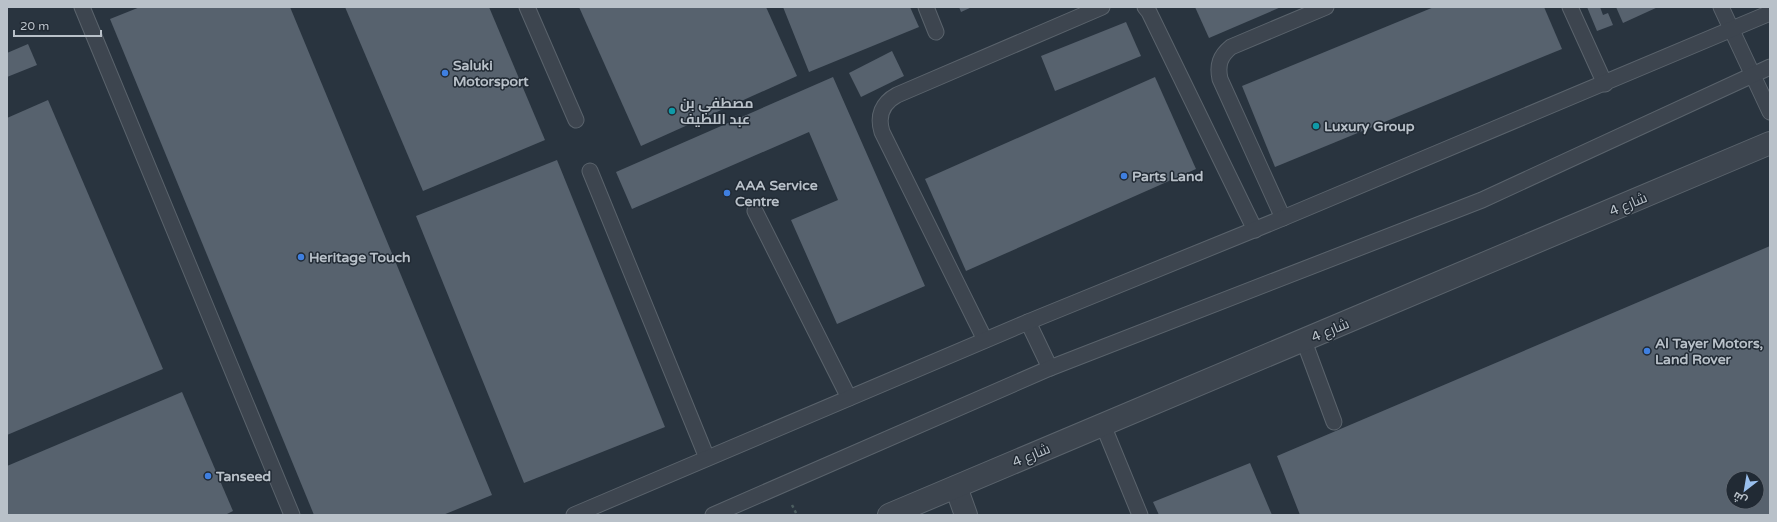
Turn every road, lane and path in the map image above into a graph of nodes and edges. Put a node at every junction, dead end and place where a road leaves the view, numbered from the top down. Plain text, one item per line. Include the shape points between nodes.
1 (82, 7) edge
2 (527, 7) edge
3 (926, 7) edge
4 (1102, 7) edge
5 (1145, 7) edge
6 (1326, 7) edge
7 (1570, 7) edge
8 (1721, 7) edge
9 (1770, 13) edge
10 (1732, 30) junction
11 (936, 32) dead end
12 (1770, 67) edge
13 (1752, 74) junction
14 (1605, 84) junction
15 (1770, 112) edge
16 (576, 120) dead end
17 (1770, 143) edge
18 (590, 171) dead end
19 (755, 211) dead end
20 (1283, 218) junction
21 (1255, 230) junction
22 (1028, 322) junction
23 (985, 340) junction
24 (1304, 341) junction
25 (1050, 368) junction
26 (849, 398) junction
27 (1334, 422) dead end
28 (1102, 425) junction
29 (707, 458) junction
30 (956, 487) junction
31 (928, 508) edge
32 (292, 515) edge
33 (574, 515) edge
34 (713, 515) edge
35 (889, 515) edge
36 (966, 515) edge
37 (1140, 515) edge

1 - 32 lane
2 - 16 lane
3 - 11 lane
4 - 23 lane via 896,95 884,104 881,111 882,132
5 - 21 lane
6 - 20 lane via 1231,47 1219,61 1220,79
7 - 14 lane
8 - 10 lane
9 - 10 lane
10 - 13 lane
10 - 14 lane
12 - 13 lane
13 - 15 lane
13 - 25 lane via 1482,200
14 - 20 lane
17 - 24 street, شارع 4
18 - 29 lane
19 - 26 lane
20 - 21 lane
21 - 22 lane
22 - 23 lane
22 - 25 lane
23 - 26 lane
24 - 27 lane
24 - 28 street, شارع 4
25 - 34 lane
26 - 29 lane
28 - 30 street, شارع 4
28 - 37 lane
29 - 33 lane
30 - 31 street, شارع 4
30 - 36 street
31 - 35 street, شارع 4

